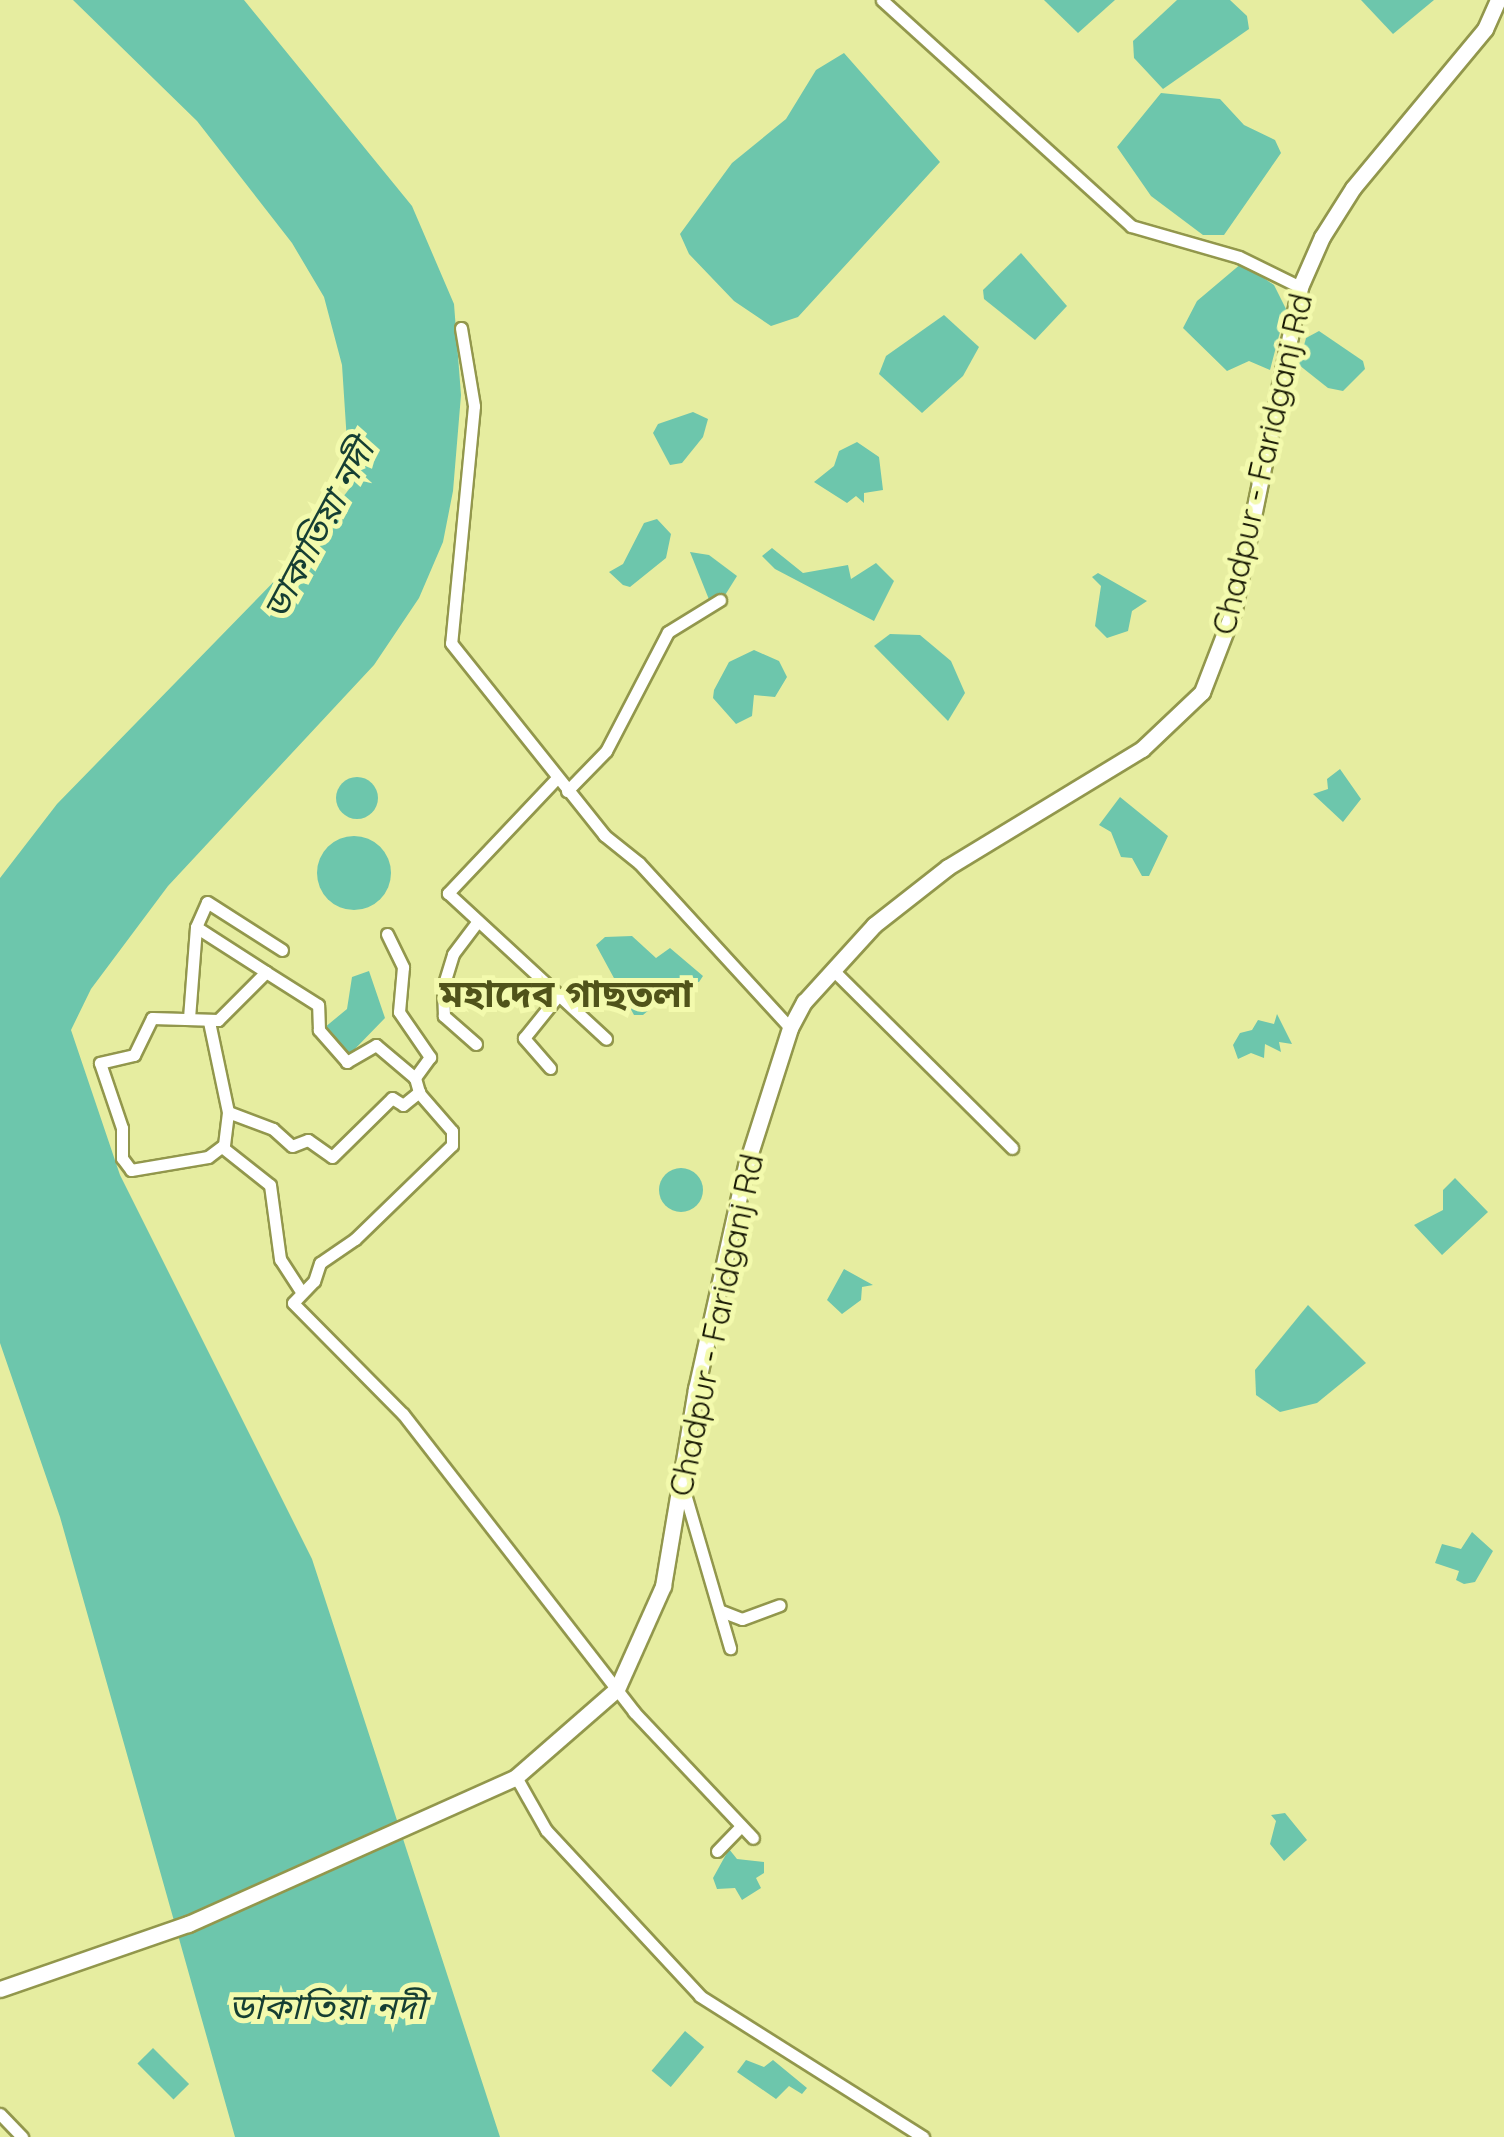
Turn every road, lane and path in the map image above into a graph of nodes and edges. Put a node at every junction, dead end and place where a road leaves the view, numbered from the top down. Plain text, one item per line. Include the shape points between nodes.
1 (882, 0) edge
2 (1498, 0) edge
3 (1300, 287) junction
4 (461, 328) dead end
5 (720, 600) dead end
6 (555, 780) junction
7 (568, 790) junction
8 (478, 921) junction
9 (196, 926) junction
10 (387, 934) dead end
11 (282, 950) dead end
12 (834, 971) junction
13 (266, 972) junction
14 (557, 998) junction
15 (190, 1018) junction
16 (210, 1022) junction
17 (790, 1028) junction
18 (606, 1038) dead end
19 (476, 1044) dead end
20 (550, 1068) dead end
21 (415, 1078) junction
22 (419, 1093) junction
23 (228, 1112) junction
24 (222, 1147) junction
25 (1012, 1148) dead end
26 (302, 1292) junction
27 (683, 1486) junction
28 (780, 1605) dead end
29 (721, 1611) junction
30 (730, 1648) dead end
31 (617, 1690) junction
32 (516, 1777) junction
33 (740, 1828) junction
34 (753, 1838) dead end
35 (717, 1851) dead end
36 (0, 1988) edge
37 (0, 2114) edge
38 (22, 2137) edge
39 (924, 2137) edge

1 - 3 street via 1131,226 1239,257
2 - 3 main road, Chadpur - Faridganj Rd via 1486,29 1353,188
3 - 12 main road, Chadpur - Faridganj Rd via 1234,609 1202,692 1142,749 948,868 874,926
4 - 6 street via 474,406 451,643
5 - 7 street via 668,632 606,751
6 - 7 street
6 - 8 street via 448,894
7 - 17 street
8 - 14 street
8 - 19 street via 453,954 443,986 444,1016
9 - 11 street via 207,902
9 - 13 street
9 - 15 street
10 - 21 street via 403,967 398,1012 430,1057
12 - 17 main road, Chadpur - Faridganj Rd
12 - 25 street
13 - 16 street
13 - 21 street via 318,1005 319,1030 347,1062 376,1045
14 - 18 street
14 - 20 street via 524,1038
15 - 16 street
15 - 24 street via 152,1018 134,1055 105,1060 98,1069 131,1170 208,1157
16 - 23 street
17 - 27 main road, Chadpur - Faridganj Rd via 746,1166 696,1388
21 - 22 street
22 - 23 street via 403,1105 392,1098 332,1157 308,1140 292,1146 272,1129
22 - 26 street via 452,1131 452,1145 355,1239 320,1262
23 - 24 street
24 - 26 street via 270,1185 280,1259
26 - 31 street via 295,1307 403,1414
27 - 29 street
27 - 31 main road, Chadpur - Faridganj Rd via 662,1586
28 - 29 street via 742,1619
29 - 30 street
31 - 32 main road, Chadpur - Faridganj Rd
31 - 33 street
32 - 36 main road, Chadpur - Faridganj Rd via 188,1924
32 - 39 street via 546,1830 700,1996
33 - 34 street
33 - 35 street
37 - 38 street

